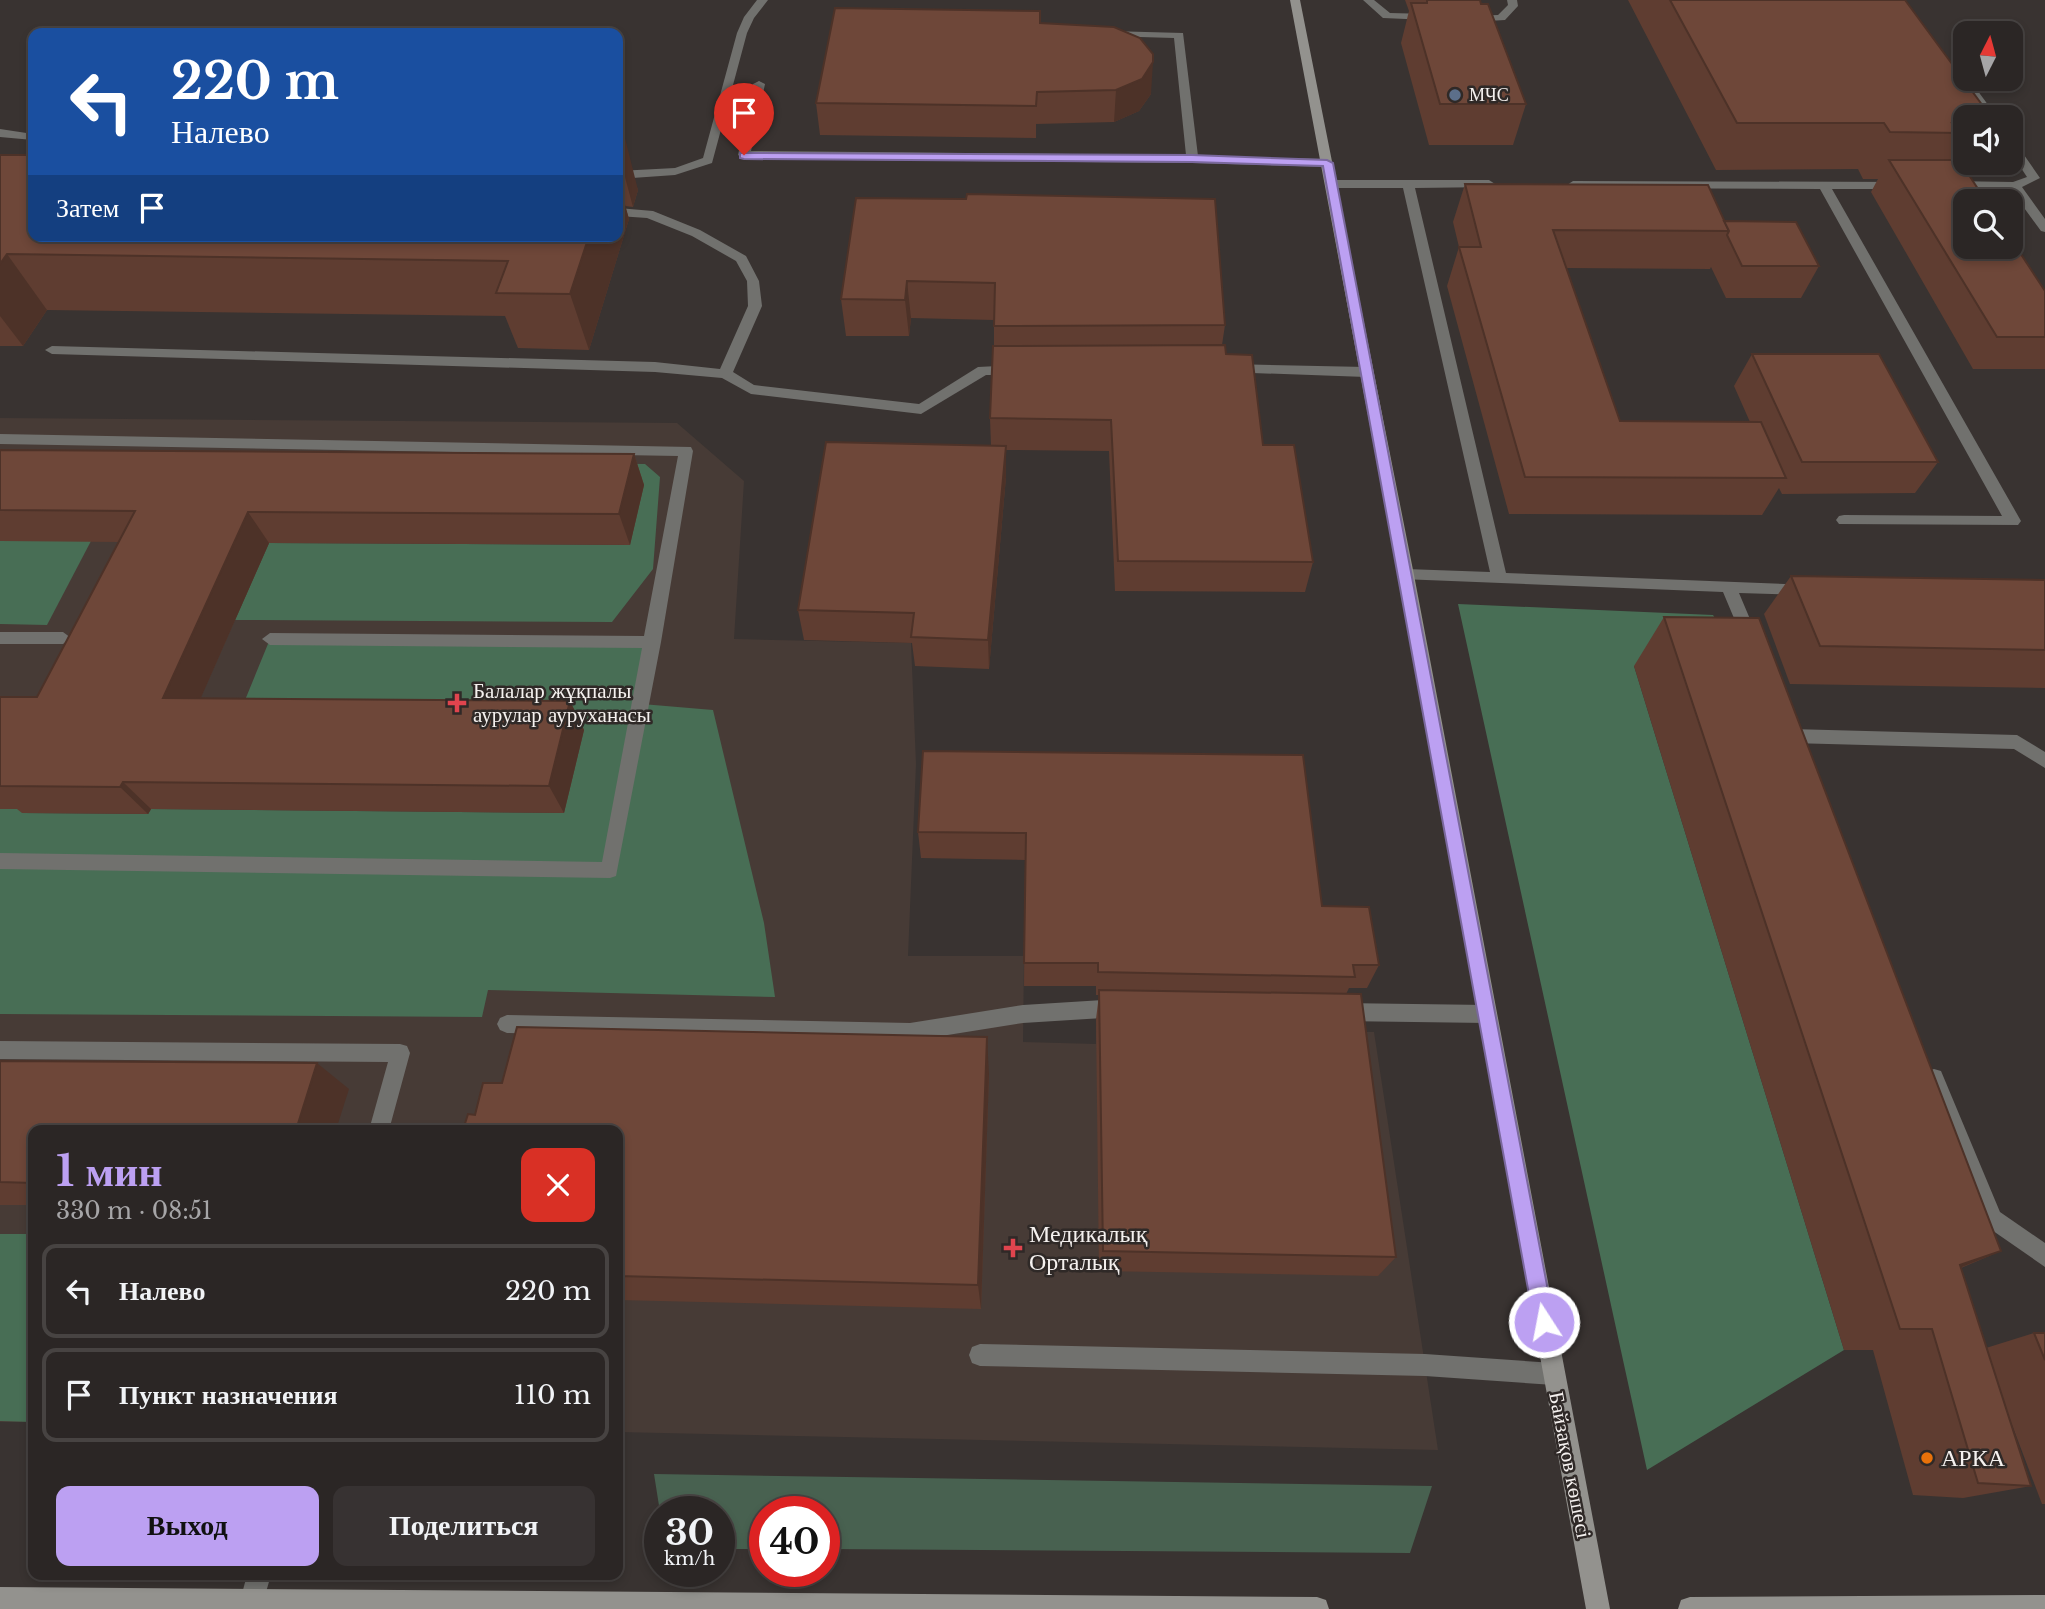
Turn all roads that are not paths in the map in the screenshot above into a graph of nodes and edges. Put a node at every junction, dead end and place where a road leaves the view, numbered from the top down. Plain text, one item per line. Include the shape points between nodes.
1 (763, 0) edge
2 (1295, 0) edge
3 (1368, 0) edge
4 (1383, 0) edge
5 (1512, 0) edge
6 (1387, 16) junction
7 (1443, 18) edge
8 (1455, 19) edge
9 (1098, 34) edge
10 (759, 84) dead end
11 (0, 133) edge
12 (28, 136) edge
13 (1192, 159) junction
14 (2023, 162) edge
15 (1327, 163) junction
16 (623, 175) edge
17 (1332, 184) junction
18 (1408, 184) junction
19 (1505, 184) edge
20 (1561, 184) edge
21 (1824, 185) junction
22 (1919, 185) edge
23 (1933, 185) edge
24 (2015, 186) junction
25 (623, 212) edge
26 (2045, 228) edge
27 (52, 349) dead end
28 (1221, 369) edge
29 (1025, 370) edge
30 (1366, 372) junction
31 (725, 374) junction
32 (0, 439) edge
33 (1844, 520) dead end
34 (1406, 575) junction
35 (1499, 578) junction
36 (1729, 587) junction
37 (1825, 589) edge
38 (0, 638) edge
39 (63, 638) dead end
40 (270, 639) dead end
41 (653, 642) junction
42 (1755, 649) edge
43 (1791, 736) edge
44 (2045, 761) edge
45 (0, 861) edge
46 (1137, 1008) edge
47 (1315, 1011) edge
48 (1487, 1014) junction
49 (508, 1024) dead end
50 (0, 1050) edge
51 (1929, 1067) edge
52 (380, 1125) edge
53 (2045, 1256) edge
54 (980, 1355) dead end
55 (1553, 1374) junction
56 (258, 1580) edge
57 (0, 1599) edge
58 (252, 1601) junction
59 (2045, 1607) edge
60 (1317, 1609) edge
61 (1598, 1609) edge
62 (1690, 1609) edge
63 (1822, 1609) edge

1 - 16 lane via 743,33 708,160 669,175
2 - 15 street, Байзақов көшесі
3 - 6 lane
4 - 6 lane
5 - 8 lane via 1513,6 1501,18
6 - 7 lane
9 - 13 lane via 1179,35
10 - 13 lane via 744,155
11 - 12 lane
13 - 15 lane
14 - 24 lane via 2034,178
15 - 17 street, Байзақов көшесі
17 - 18 lane
17 - 30 street, Байзақов көшесі
18 - 19 lane
18 - 35 lane
20 - 21 lane
21 - 22 lane
21 - 33 lane via 2013,521
23 - 24 lane
24 - 26 lane
25 - 31 lane via 649,214 741,259 753,281 755,306
27 - 31 lane via 655,367
28 - 30 lane
29 - 31 lane via 983,370 921,409 751,389
30 - 34 street, Байзақов көшесі
32 - 41 lane via 686,452
34 - 35 lane
34 - 48 street, Байзақов көшесі
35 - 36 lane
36 - 37 lane
36 - 42 lane
38 - 39 lane
40 - 41 lane
41 - 45 lane via 610,870
43 - 44 lane via 2017,741
46 - 49 lane via 1023,1014 910,1032
47 - 48 lane
48 - 55 street, Байзақов көшесі
50 - 52 lane via 400,1053
51 - 53 lane via 1993,1219
54 - 55 lane via 1425,1365
55 - 61 street, Байзақов көшесі
56 - 58 lane
57 - 58 street
58 - 60 street
59 - 63 street
62 - 63 street

